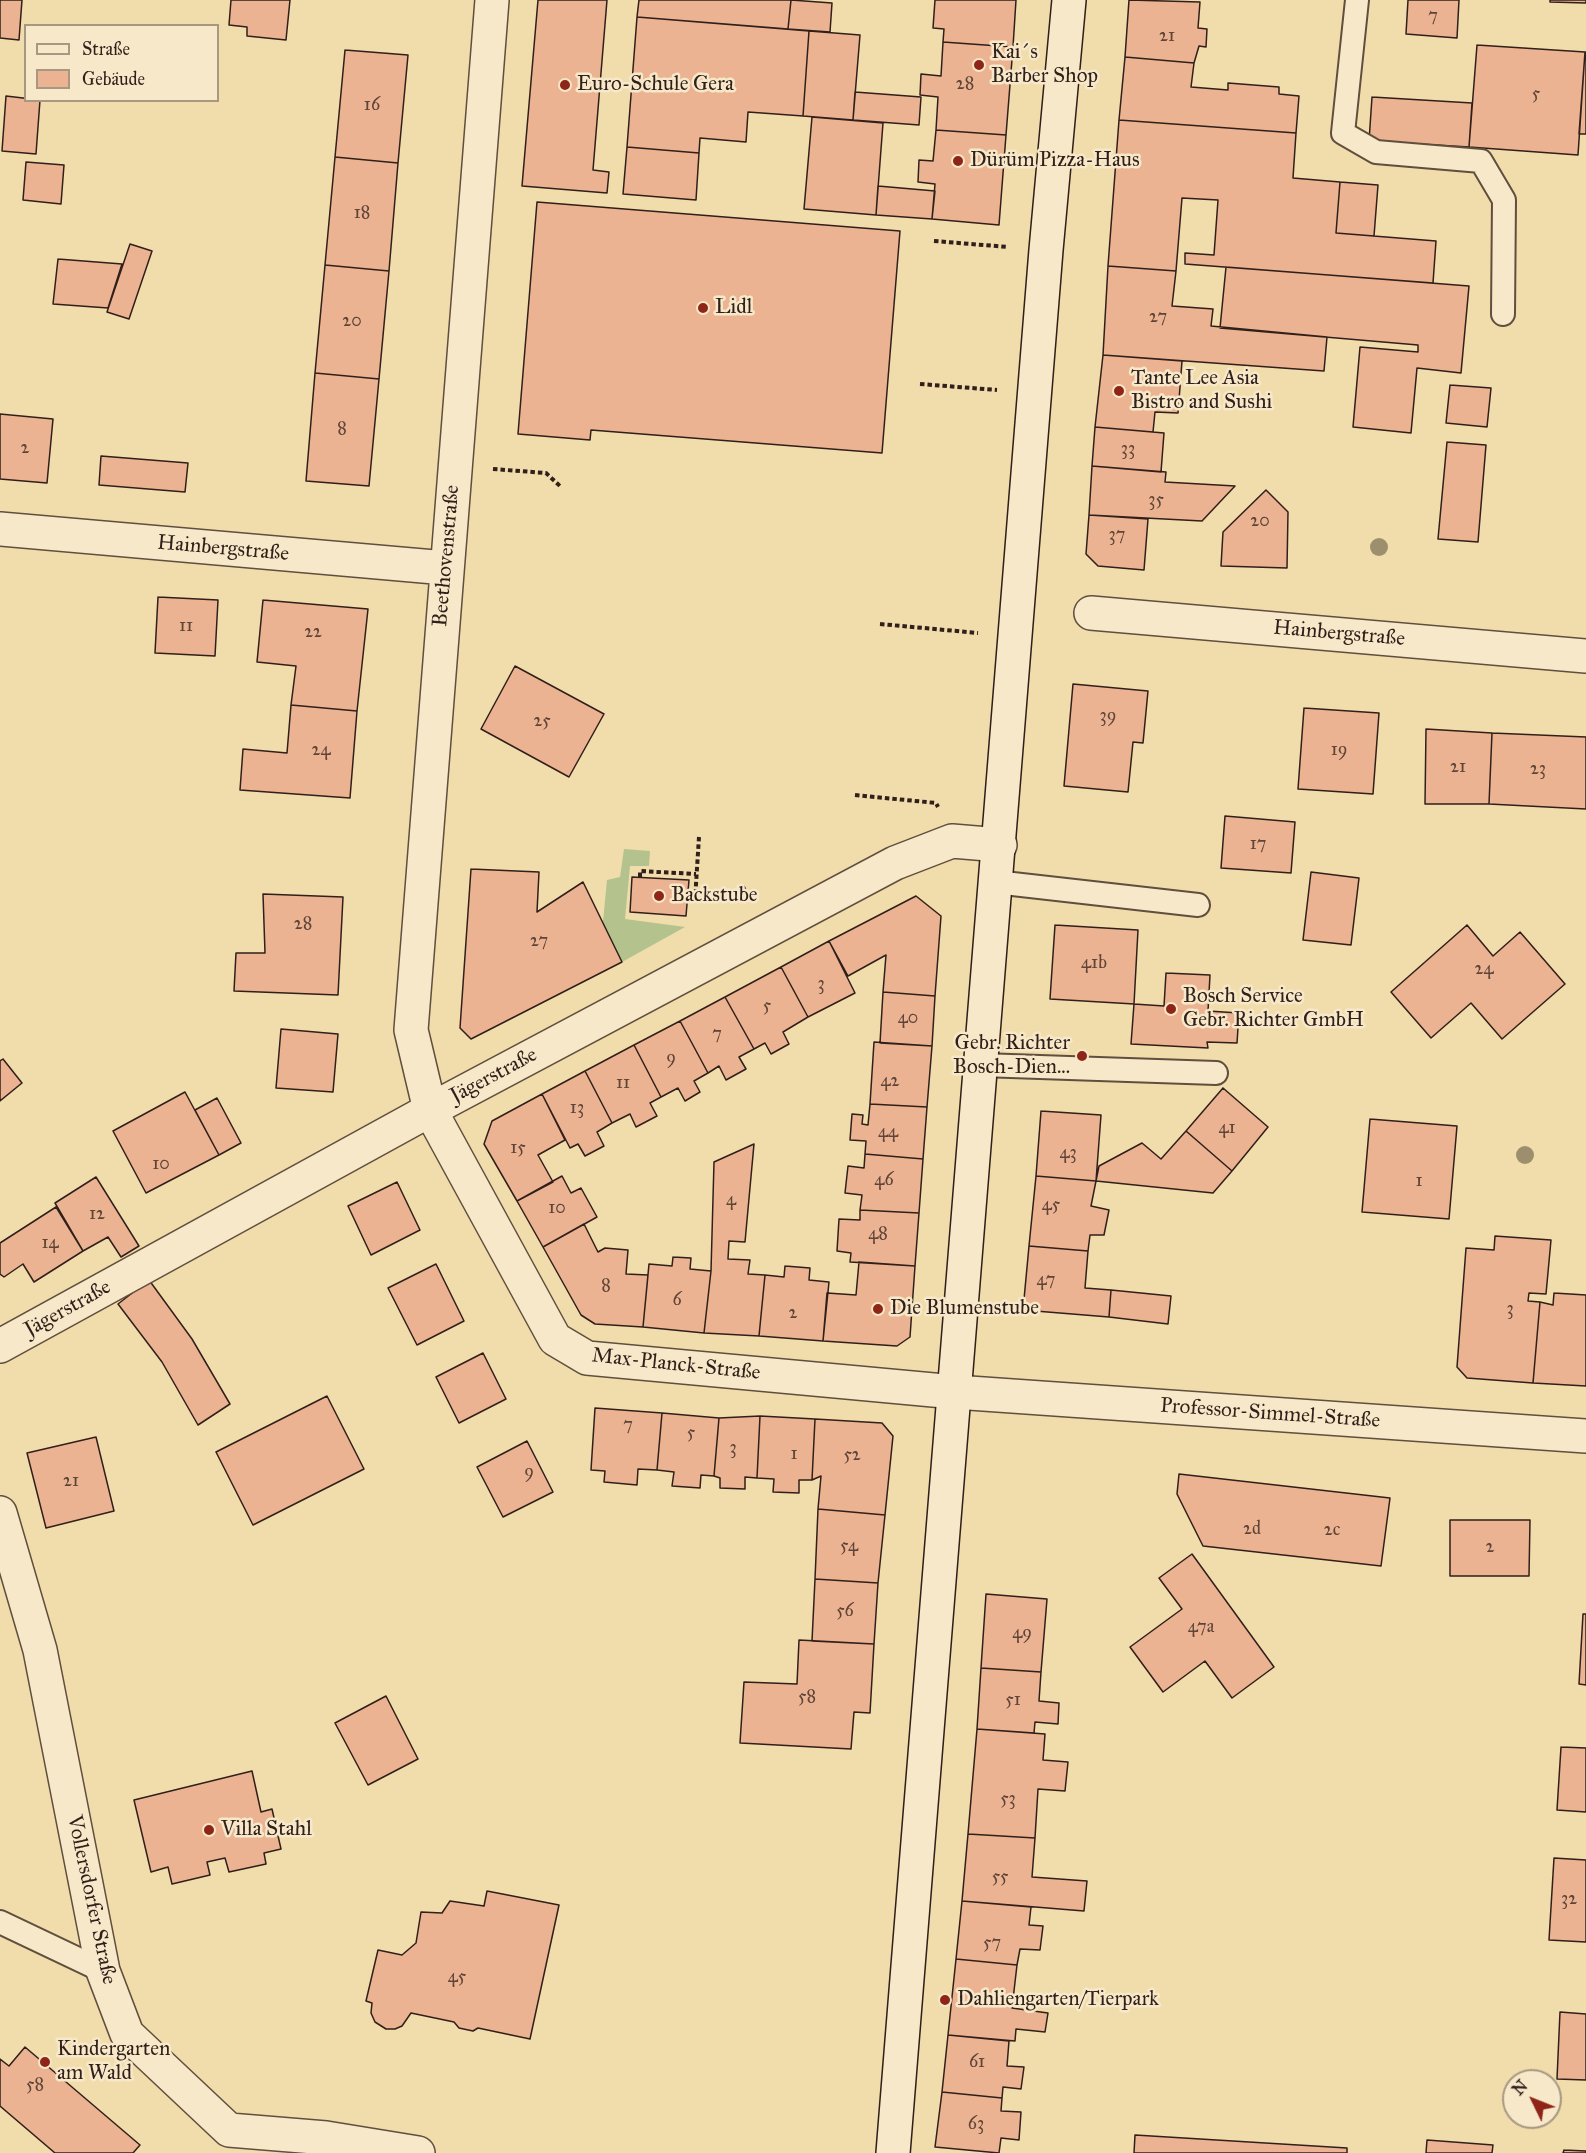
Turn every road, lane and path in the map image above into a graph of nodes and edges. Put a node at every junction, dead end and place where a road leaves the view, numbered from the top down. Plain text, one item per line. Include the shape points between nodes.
1 (492, 0) edge
2 (1069, 0) edge
3 (1356, 0) edge
4 (934, 241) dead end
5 (1046, 250) junction
6 (1503, 314) dead end
7 (921, 384) dead end
8 (1035, 394) junction
9 (454, 467) junction
10 (561, 487) dead end
11 (0, 529) edge
12 (446, 568) junction
13 (1091, 613) dead end
14 (880, 624) dead end
15 (1016, 637) junction
16 (1586, 656) edge
17 (855, 795) dead end
18 (699, 837) dead end
19 (952, 841) junction
20 (1000, 845) junction
21 (682, 874) junction
22 (696, 874) junction
23 (640, 877) dead end
24 (681, 880) dead end
25 (995, 882) junction
26 (747, 886) dead end
27 (1198, 905) dead end
28 (981, 1065) junction
29 (1216, 1073) dead end
30 (430, 1110) junction
31 (0, 1346) edge
32 (955, 1392) junction
33 (1586, 1436) edge
34 (0, 1513) edge
35 (0, 1922) edge
36 (103, 1971) junction
37 (418, 2153) edge
38 (893, 2153) edge

1 - 9 street, Beethovenstraße
2 - 5 street
3 - 6 lane via 1343,133 1376,152 1481,161 1504,200
4 - 5 path
5 - 8 street
7 - 8 path
8 - 15 street
9 - 10 path via 546,473
9 - 12 street, Beethovenstraße
11 - 12 street, Hainbergstraße
12 - 30 street, Beethovenstraße via 411,1030
13 - 16 street, Hainbergstraße
14 - 15 path
15 - 20 street
17 - 19 path via 936,803
18 - 22 path
19 - 20 street, Jägerstraße
19 - 30 street, Jägerstraße via 895,863
20 - 25 street
21 - 22 path
21 - 23 path via 640,871
21 - 24 path
22 - 26 path via 695,900 719,901
25 - 27 lane
25 - 28 street
28 - 29 lane
28 - 32 street
30 - 31 street, Jägerstraße
30 - 32 street, Max-Planck-Straße via 555,1339 587,1358
32 - 33 street, Professor-Simmel-Straße
32 - 38 street
34 - 36 street, Vollersdorfer Straße via 40,1650
35 - 36 lane
36 - 37 street, Vollersdorfer Straße via 127,2034 229,2130 326,2138

